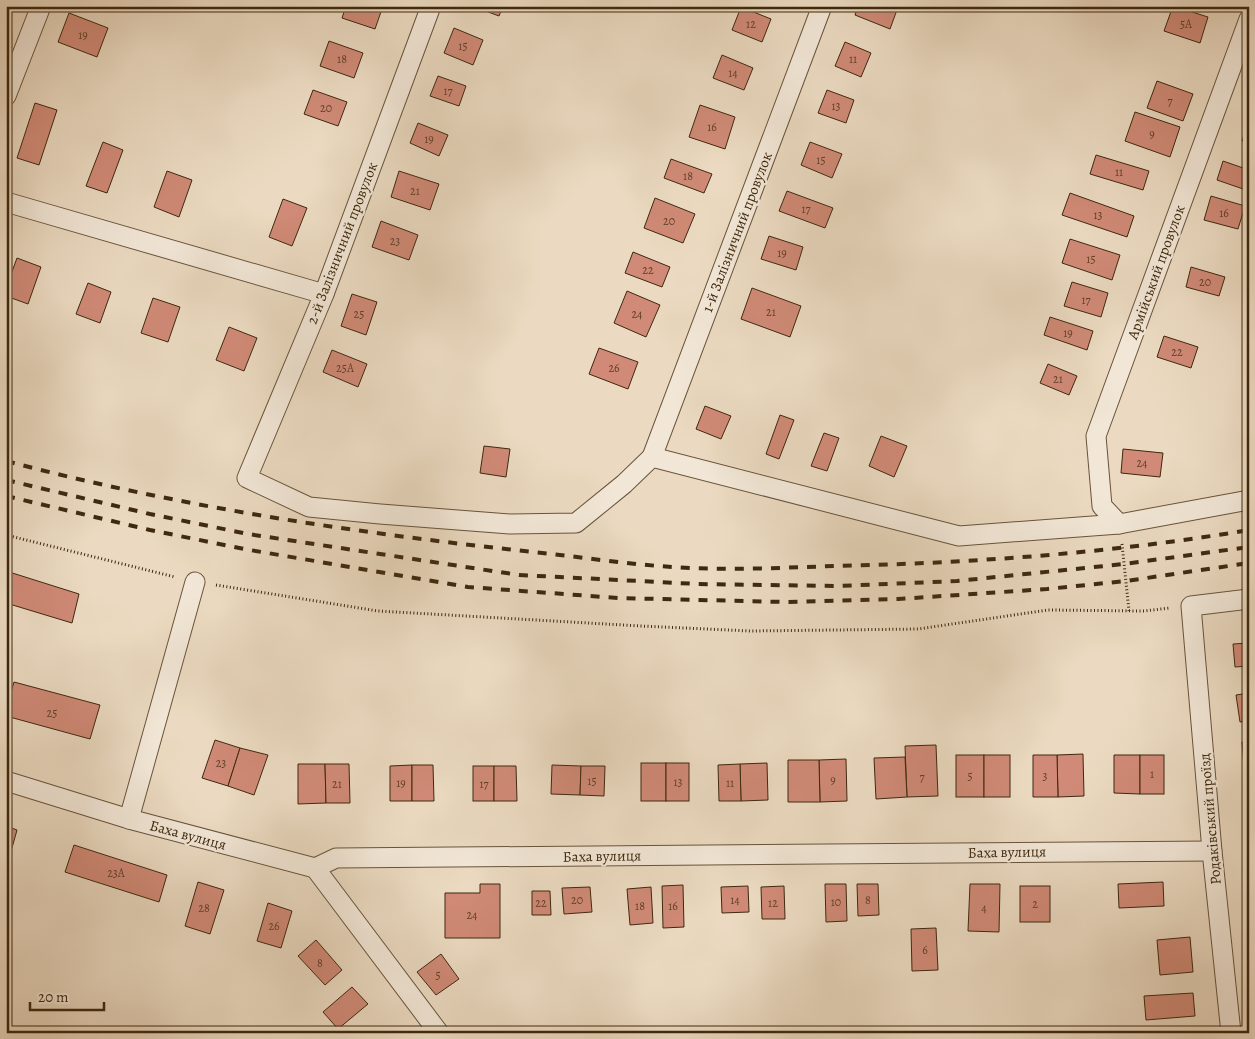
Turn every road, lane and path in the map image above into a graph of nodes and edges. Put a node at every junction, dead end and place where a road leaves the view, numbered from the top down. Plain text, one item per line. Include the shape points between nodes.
1 (41, 6) edge
2 (431, 6) edge
3 (822, 6) edge
4 (1249, 19) edge
5 (6, 96) edge
6 (6, 202) edge
7 (324, 294) junction
8 (652, 457) junction
9 (1249, 500) edge
10 (1119, 524) junction
11 (6, 535) edge
12 (195, 582) junction
13 (1249, 599) edge
14 (1191, 606) junction
15 (1129, 610) junction
16 (6, 782) edge
17 (129, 819) junction
18 (1212, 851) junction
19 (315, 868) junction
20 (440, 1033) edge
21 (1231, 1033) edge

1 - 5 street
2 - 7 street, 2-й Залізничний провулок
3 - 8 street, 1-й Залізничний провулок
4 - 10 street, Армійський провулок via 1096,436 1102,506
6 - 7 street
7 - 8 street, 2-й Залізничний провулок via 247,478 309,507 510,524 576,523
8 - 10 street via 959,536
9 - 10 street
10 - 15 path
11 - 12 path
12 - 15 path via 378,610 750,631 918,629 1048,610
12 - 17 street
13 - 14 street
14 - 15 path
14 - 18 street, Родаківський проїзд
16 - 17 street, Баха вулиця
17 - 19 street, Баха вулиця
18 - 19 street, Баха вулиця via 336,858
18 - 21 street, Родаківський проїзд
19 - 20 street

